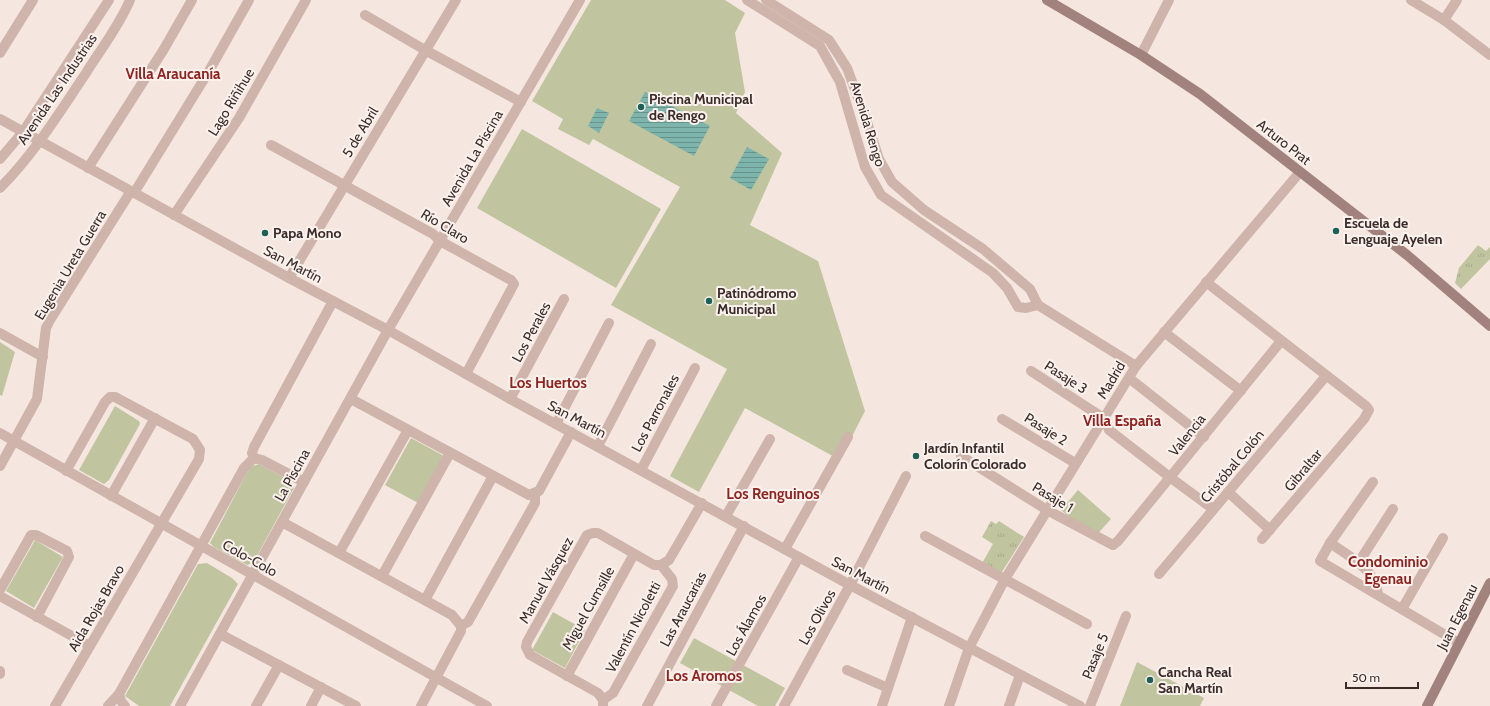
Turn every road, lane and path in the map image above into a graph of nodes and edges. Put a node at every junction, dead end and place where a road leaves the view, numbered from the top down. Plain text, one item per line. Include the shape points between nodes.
1 (33, 0) edge
2 (109, 0) edge
3 (130, 0) edge
4 (192, 0) edge
5 (248, 0) edge
6 (306, 0) edge
7 (456, 0) edge
8 (580, 0) edge
9 (747, 0) edge
10 (766, 0) edge
11 (1046, 0) edge
12 (1169, 0) edge
13 (1411, 0) edge
14 (1458, 0) edge
15 (365, 15) dead end
16 (1444, 20) junction
17 (425, 50) junction
18 (0, 53) edge
19 (1490, 54) edge
20 (1142, 55) junction
21 (521, 102) junction
22 (0, 119) edge
23 (23, 132) junction
24 (41, 142) junction
25 (271, 145) dead end
26 (0, 159) edge
27 (88, 168) junction
28 (1300, 172) junction
29 (345, 185) junction
30 (0, 188) edge
31 (132, 192) junction
32 (174, 215) junction
33 (440, 240) junction
34 (290, 278) junction
35 (1206, 282) junction
36 (564, 299) dead end
37 (333, 301) junction
38 (1038, 305) junction
39 (609, 323) dead end
40 (1490, 326) edge
41 (388, 330) junction
42 (1164, 332) junction
43 (0, 333) edge
44 (1281, 341) junction
45 (651, 344) dead end
46 (43, 357) junction
47 (1136, 366) junction
48 (695, 368) dead end
49 (1031, 371) dead end
50 (466, 374) junction
51 (1326, 376) junction
52 (1129, 378) junction
53 (1241, 391) junction
54 (351, 399) junction
55 (510, 399) junction
56 (155, 418) junction
57 (1002, 419) dead end
58 (1105, 419) junction
59 (556, 424) junction
60 (408, 430) junction
61 (571, 432) junction
62 (0, 433) edge
63 (848, 437) dead end
64 (1204, 437) junction
65 (770, 439) dead end
66 (14, 441) junction
67 (598, 446) junction
68 (450, 452) junction
69 (961, 456) dead end
70 (254, 458) junction
71 (1075, 464) junction
72 (0, 466) edge
73 (640, 470) junction
74 (66, 471) junction
75 (493, 476) junction
76 (906, 476) dead end
77 (1171, 478) junction
78 (304, 482) junction
79 (1373, 482) dead end
80 (1228, 492) junction
81 (535, 494) junction
82 (111, 496) junction
83 (702, 503) junction
84 (1213, 509) junction
85 (1393, 509) dead end
86 (1047, 510) junction
87 (726, 516) junction
88 (282, 522) junction
89 (161, 524) junction
90 (744, 526) junction
91 (1270, 530) junction
92 (925, 536) dead end
93 (1443, 538) dead end
94 (1262, 539) dead end
95 (1330, 543) junction
96 (1113, 545) joint
97 (201, 547) junction
98 (785, 549) junction
99 (339, 553) junction
100 (634, 554) junction
101 (799, 557) junction
102 (1359, 562) junction
103 (661, 565) junction
104 (1159, 574) dead end
105 (252, 575) junction
106 (382, 576) junction
107 (1005, 579) junction
108 (1490, 583) edge
109 (850, 585) junction
110 (0, 590) edge
111 (1378, 594) junction
112 (0, 596) edge
113 (425, 600) junction
114 (1402, 609) junction
115 (1126, 616) dead end
116 (37, 617) junction
117 (912, 617) junction
118 (1087, 624) dead end
119 (461, 626) junction
120 (220, 634) junction
121 (1459, 642) junction
122 (90, 646) junction
123 (969, 648) junction
124 (279, 665) junction
125 (847, 670) dead end
126 (0, 671) edge
127 (0, 674) edge
128 (1020, 675) junction
129 (567, 676) junction
130 (436, 678) junction
131 (321, 687) junction
132 (888, 688) junction
133 (119, 694) junction
134 (603, 703) edge
135 (1069, 703) edge
136 (55, 706) edge
137 (108, 706) edge
138 (125, 706) edge
139 (180, 706) edge
140 (256, 706) edge
141 (311, 706) edge
142 (356, 706) edge
143 (421, 706) edge
144 (487, 706) edge
145 (646, 706) edge
146 (716, 706) edge
147 (784, 706) edge
148 (882, 706) edge
149 (949, 706) edge
150 (1009, 706) edge
151 (1080, 706) edge
152 (1090, 706) edge
153 (1427, 706) edge

1 - 18 street
2 - 23 street, Avenida Las Industrias
3 - 24 street, Avenida Las Industrias via 119,22
4 - 27 street
5 - 31 street, Eugenia Ureta Guerra via 210,71
6 - 32 street, Lago Riñihue via 239,118
7 - 17 street, 5 de Abril
8 - 21 street, Avenida La Piscina
9 - 38 street, Avenida Rengo via 820,46 840,82 865,167 880,194 992,273 1007,288 1018,306 1026,308
10 - 38 street, Avenida Rengo via 829,40 847,68 868,122 879,160 892,182 924,210 983,249 1030,289
11 - 20 main road, Arturo Prat
12 - 20 street
13 - 16 street
14 - 16 street
15 - 17 street
16 - 19 street
17 - 21 street
17 - 29 street, 5 de Abril
20 - 28 main road, Arturo Prat via 1200,94
21 - 33 street, Avenida La Piscina
22 - 23 street, San Martín
23 - 24 street, San Martín
23 - 26 street, Avenida Las Industrias
24 - 27 street, San Martín
24 - 30 street, Avenida Las Industrias
25 - 29 street, Río Claro
27 - 31 street, San Martín
28 - 35 street, Madrid
28 - 40 main road, Arturo Prat via 1407,255
29 - 33 street, Río Claro
29 - 34 street, 5 de Abril
31 - 32 street, San Martín
31 - 46 street, Eugenia Ureta Guerra via 50,320 46,328
32 - 34 street, San Martín
33 - 41 street, Avenida La Piscina
33 - 50 street, Río Claro via 514,284
34 - 37 street, San Martín
35 - 42 street, Madrid
35 - 44 street
36 - 55 street, Los Perales
37 - 41 street, San Martín
37 - 70 street via 254,447
38 - 47 street, Avenida Rengo
39 - 59 street
41 - 50 street, San Martín
41 - 54 street, La Piscina
42 - 47 street, Madrid
42 - 53 street
43 - 46 street
44 - 51 street
44 - 53 street, Valencia
45 - 67 street
46 - 66 street, Eugenia Ureta Guerra via 37,399
47 - 52 street, Madrid
48 - 73 street, Los Parronales
49 - 58 street, Pasaje 3
50 - 55 street, San Martín
51 - 80 street, Cristóbal Colón
51 - 91 street, Gibraltar via 1369,410
52 - 58 street, Madrid
52 - 64 street
53 - 64 street, Valencia
54 - 60 street
54 - 78 street, La Piscina
55 - 59 street, San Martín
56 - 74 street via 115,397 110,397 104,402
56 - 82 street
56 - 89 street, Aida Rojas Bravo via 193,439 197,443 200,455
57 - 71 street, Pasaje 2
58 - 71 street, Madrid
58 - 77 street via 1109,430
59 - 61 street, San Martín
60 - 68 street
60 - 99 street
61 - 67 street, San Martín
61 - 81 street via 540,491
62 - 66 street, Colo-Colo
63 - 98 street
64 - 77 street, Valencia
65 - 87 street
66 - 72 street, Eugenia Ureta Guerra
66 - 74 street, Colo-Colo
67 - 73 street, San Martín
68 - 75 street
68 - 106 street
69 - 86 street, Pasaje 1
70 - 78 street
70 - 97 street via 244,468
71 - 86 street, Madrid
73 - 83 street, San Martín
74 - 82 street, Colo-Colo
75 - 81 street via 529,495
75 - 113 street
76 - 109 street, Los Olivos
77 - 84 street
77 - 96 street, Valencia
78 - 88 street, La Piscina
79 - 95 street
80 - 84 street, Cristóbal Colón
80 - 91 street
81 - 119 street via 535,503 468,622
82 - 89 street, Colo-Colo
83 - 87 street, San Martín
83 - 103 street via 669,560
84 - 104 street, Cristóbal Colón
85 - 102 street
86 - 96 street, Pasaje 1
86 - 107 street, Madrid
87 - 90 street, San Martín
88 - 99 street
88 - 105 street, La Piscina
89 - 97 street, Colo-Colo
89 - 122 street, Aida Rojas Bravo
90 - 98 street, San Martín
90 - 145 street, Las Araucarias
91 - 94 street, Gibraltar
92 - 107 street
93 - 114 street
95 - 102 street
95 - 111 street via 1320,561
97 - 105 street, Colo-Colo
97 - 133 street
98 - 101 street, San Martín
99 - 106 street
100 - 103 street, Manuel Vásquez via 654,565
100 - 129 street, Miguel Cumsille
100 - 129 street, Manuel Vásquez via 598,533 587,535 531,635 526,648 530,655
101 - 109 street, San Martín
101 - 146 street, Los Álamos
102 - 111 street via 1377,584
103 - 134 street, Valentín Nicoletti via 672,579 673,586 613,693
105 - 120 street, La Piscina
105 - 130 street, Colo-Colo
106 - 113 street
107 - 118 street
107 - 123 street, Madrid
108 - 121 main road, Juan Egenau
109 - 117 street, San Martín
109 - 147 street, Los Olivos
110 - 116 street via 31,535 36,534 67,551 69,556
111 - 114 street
112 - 116 street
113 - 119 street via 452,615
114 - 121 street
115 - 152 street, Pasaje 5
116 - 122 street
117 - 123 street, San Martín
117 - 132 street
119 - 130 street via 461,632
120 - 124 street
120 - 139 street, La Piscina
121 - 153 main road, Juan Egenau
122 - 136 street, Aida Rojas Bravo
123 - 128 street, San Martín
123 - 149 street, Madrid
124 - 131 street
124 - 140 street
125 - 132 street
126 - 127 street
128 - 135 street, San Martín
128 - 150 street
129 - 134 street, Manuel Vásquez via 598,694
130 - 143 street
130 - 144 street, Colo-Colo
131 - 141 street
131 - 142 street
132 - 148 street
133 - 137 street
133 - 138 street
135 - 151 street, San Martín

